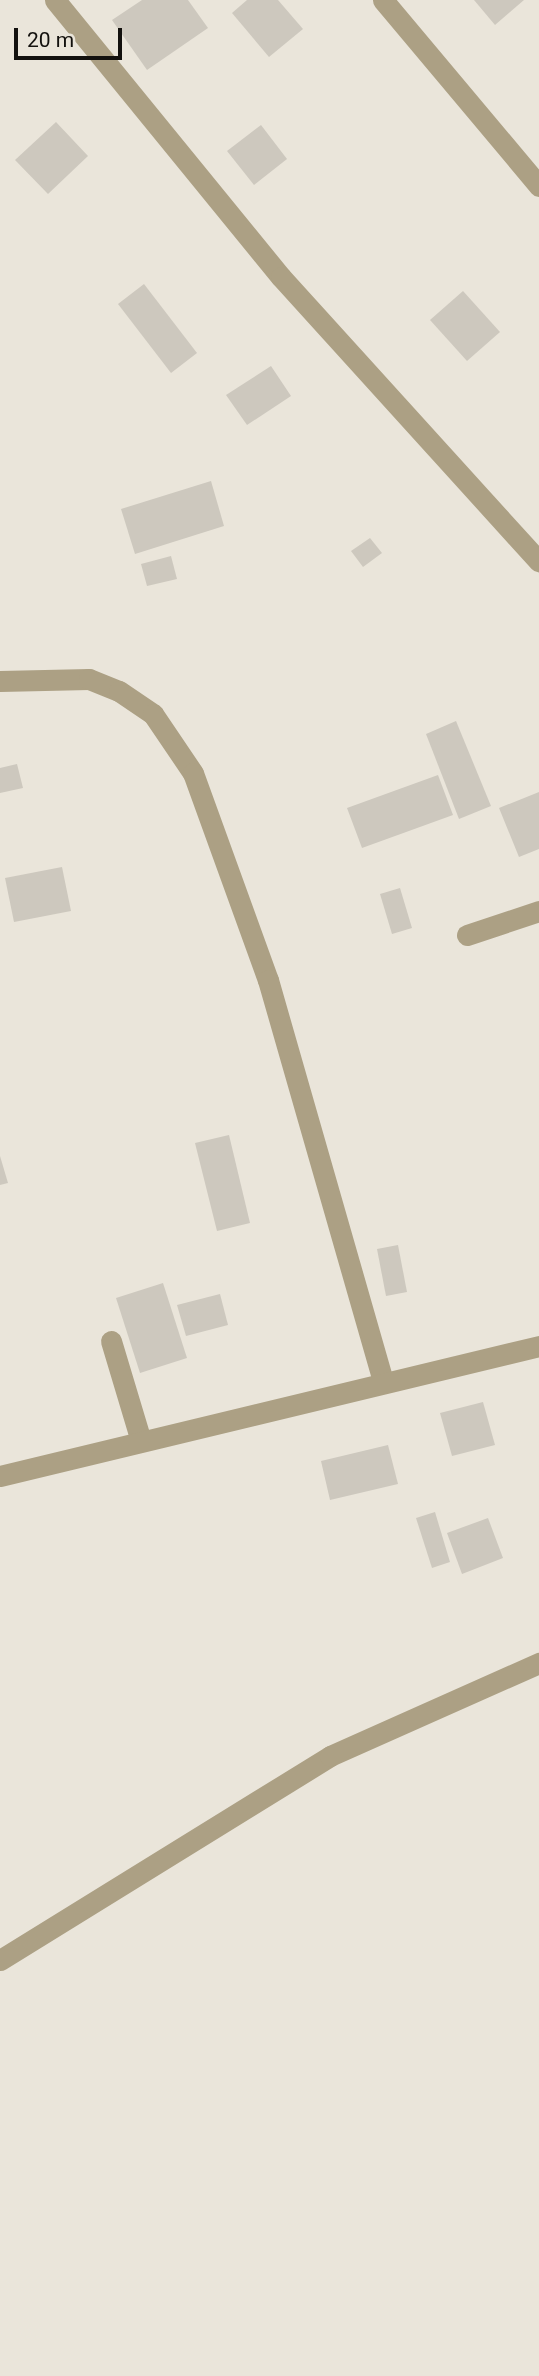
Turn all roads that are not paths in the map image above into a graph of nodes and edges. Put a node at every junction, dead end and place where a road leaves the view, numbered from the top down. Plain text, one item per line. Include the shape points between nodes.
1 (55, 0) edge
2 (383, 0) edge
3 (539, 186) edge
4 (539, 562) edge
5 (0, 681) edge
6 (539, 911) edge
7 (467, 935) dead end
8 (111, 1341) dead end
9 (539, 1346) edge
10 (383, 1382) junction
11 (141, 1441) junction
12 (0, 1476) edge
13 (539, 1663) edge
14 (0, 1960) edge

1 - 4 street via 281,277
2 - 3 street
5 - 10 street via 89,679 119,691 153,714 193,774 268,980
6 - 7 street
8 - 11 street
9 - 10 street
10 - 11 street
11 - 12 street
13 - 14 street via 330,1756

